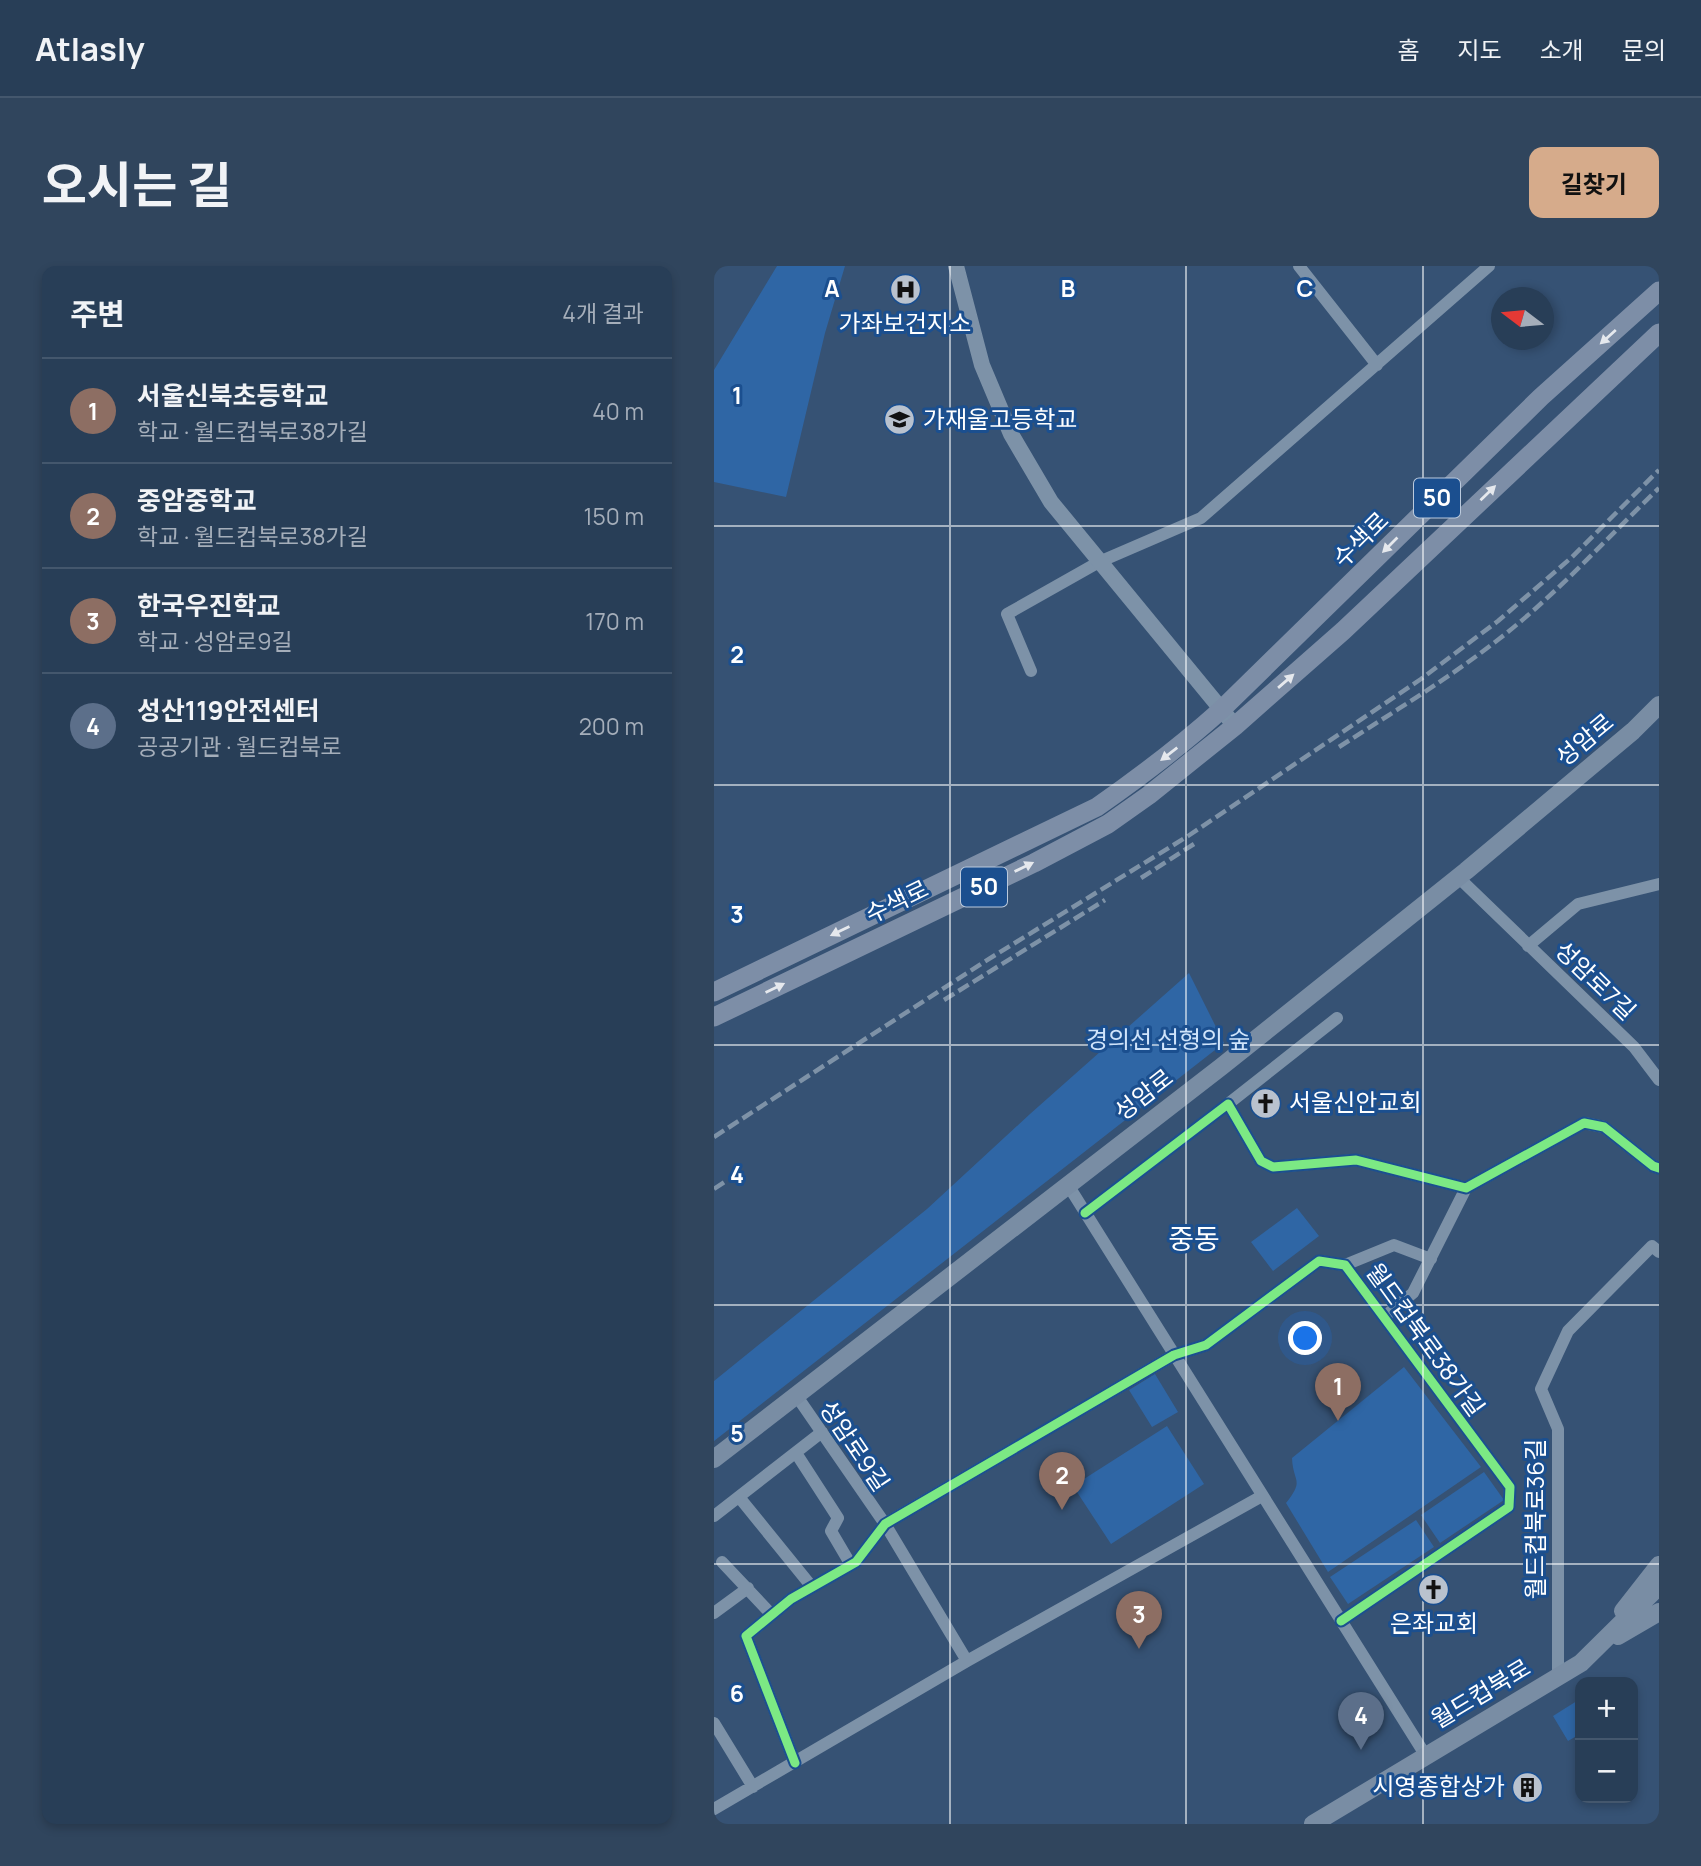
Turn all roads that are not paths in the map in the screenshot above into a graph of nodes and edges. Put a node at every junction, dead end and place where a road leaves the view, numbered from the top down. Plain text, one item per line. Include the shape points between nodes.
1 (956, 266) edge
2 (1299, 266) edge
3 (1489, 266) edge
4 (1659, 291) edge
5 (1659, 333) edge
6 (1377, 365) junction
7 (1098, 562) junction
8 (1031, 671) dead end
9 (1659, 705) edge
10 (1221, 710) junction
11 (1235, 726) junction
12 (1458, 877) junction
13 (1659, 884) edge
14 (1528, 946) junction
15 (714, 992) edge
16 (714, 1017) edge
17 (1337, 1018) dead end
18 (1659, 1080) edge
19 (1228, 1104) junction
20 (1659, 1168) edge
21 (1068, 1185) junction
22 (1466, 1188) junction
23 (1085, 1213) junction
24 (1657, 1245) edge
25 (1431, 1259) junction
26 (1345, 1265) junction
27 (1384, 1317) junction
28 (1174, 1355) junction
29 (796, 1395) junction
30 (822, 1432) junction
31 (796, 1453) junction
32 (714, 1459) edge
33 (1262, 1496) junction
34 (739, 1497) junction
35 (714, 1517) edge
36 (885, 1524) junction
37 (722, 1562) dead end
38 (851, 1565) junction
39 (1659, 1565) edge
40 (1659, 1586) edge
41 (812, 1587) junction
42 (748, 1588) junction
43 (1653, 1606) edge
44 (714, 1613) edge
45 (772, 1615) junction
46 (1341, 1620) junction
47 (1596, 1647) junction
48 (967, 1661) junction
49 (1558, 1677) junction
50 (714, 1723) edge
51 (1426, 1756) junction
52 (795, 1763) junction
53 (753, 1787) junction
54 (714, 1809) edge
55 (1313, 1824) edge

1 - 7 street via 982,365 1011,434 1051,502
2 - 6 street
3 - 6 street
4 -> 10 main road, 수색로 / 50 via 1541,397
11 -> 5 main road, 수색로 / 50 via 1343,631
6 - 7 street via 1201,518
7 - 8 street via 1007,614
7 - 10 street
9 - 12 main road, 성암로 via 1633,732
10 - 11 street
10 -> 15 main road, 수색로 / 50 via 1097,807
16 -> 11 main road, 수색로 / 50 via 1108,824
12 - 14 street, 성암로7길
12 - 21 main road, 성암로
13 - 14 street, 성암로7길 via 1578,904
14 - 18 street, 성암로7길 via 1634,1047
17 - 19 street
19 - 22 street via 1261,1161 1273,1167 1356,1160
19 - 23 street
20 - 22 street via 1604,1127 1584,1123
21 - 23 street
21 - 29 main road, 성암로
22 - 25 street, 월드컵북로38가길
23 - 28 street
24 - 49 street, 월드컵북로36길 via 1567,1331 1541,1389 1558,1429
25 - 26 street, 월드컵북로38가길 via 1394,1245
25 - 27 street, 월드컵북로38가길 via 1413,1293
26 - 27 street, 월드컵북로38가길
26 - 28 street, 월드컵북로38가길 via 1319,1261 1206,1345
27 - 46 street, 월드컵북로38가길 via 1510,1488 1510,1507
28 - 33 street
28 - 36 street, 월드컵북로38가길
29 - 30 street, 성암로9길
29 - 32 main road, 성암로
30 - 31 street, 성암로9길
30 - 36 street, 성암로9길
31 - 34 street, 성암로9길
31 - 38 street via 838,1518 831,1531
33 - 46 street
33 - 48 street
34 - 35 street, 성암로9길
34 - 41 street
36 - 38 street
36 - 48 street, 성암로9길
37 - 42 street
38 - 41 street
39 - 47 main road
40 - 43 main road, 월드컵북로
41 - 45 street
42 - 44 street
42 - 45 street
43 - 47 main road, 월드컵북로
45 - 52 street via 746,1636
46 - 51 street
47 - 49 main road, 월드컵북로
48 - 52 street
49 - 51 main road, 월드컵북로
50 - 53 street
51 - 55 main road, 월드컵북로
52 - 53 street
53 - 54 street

